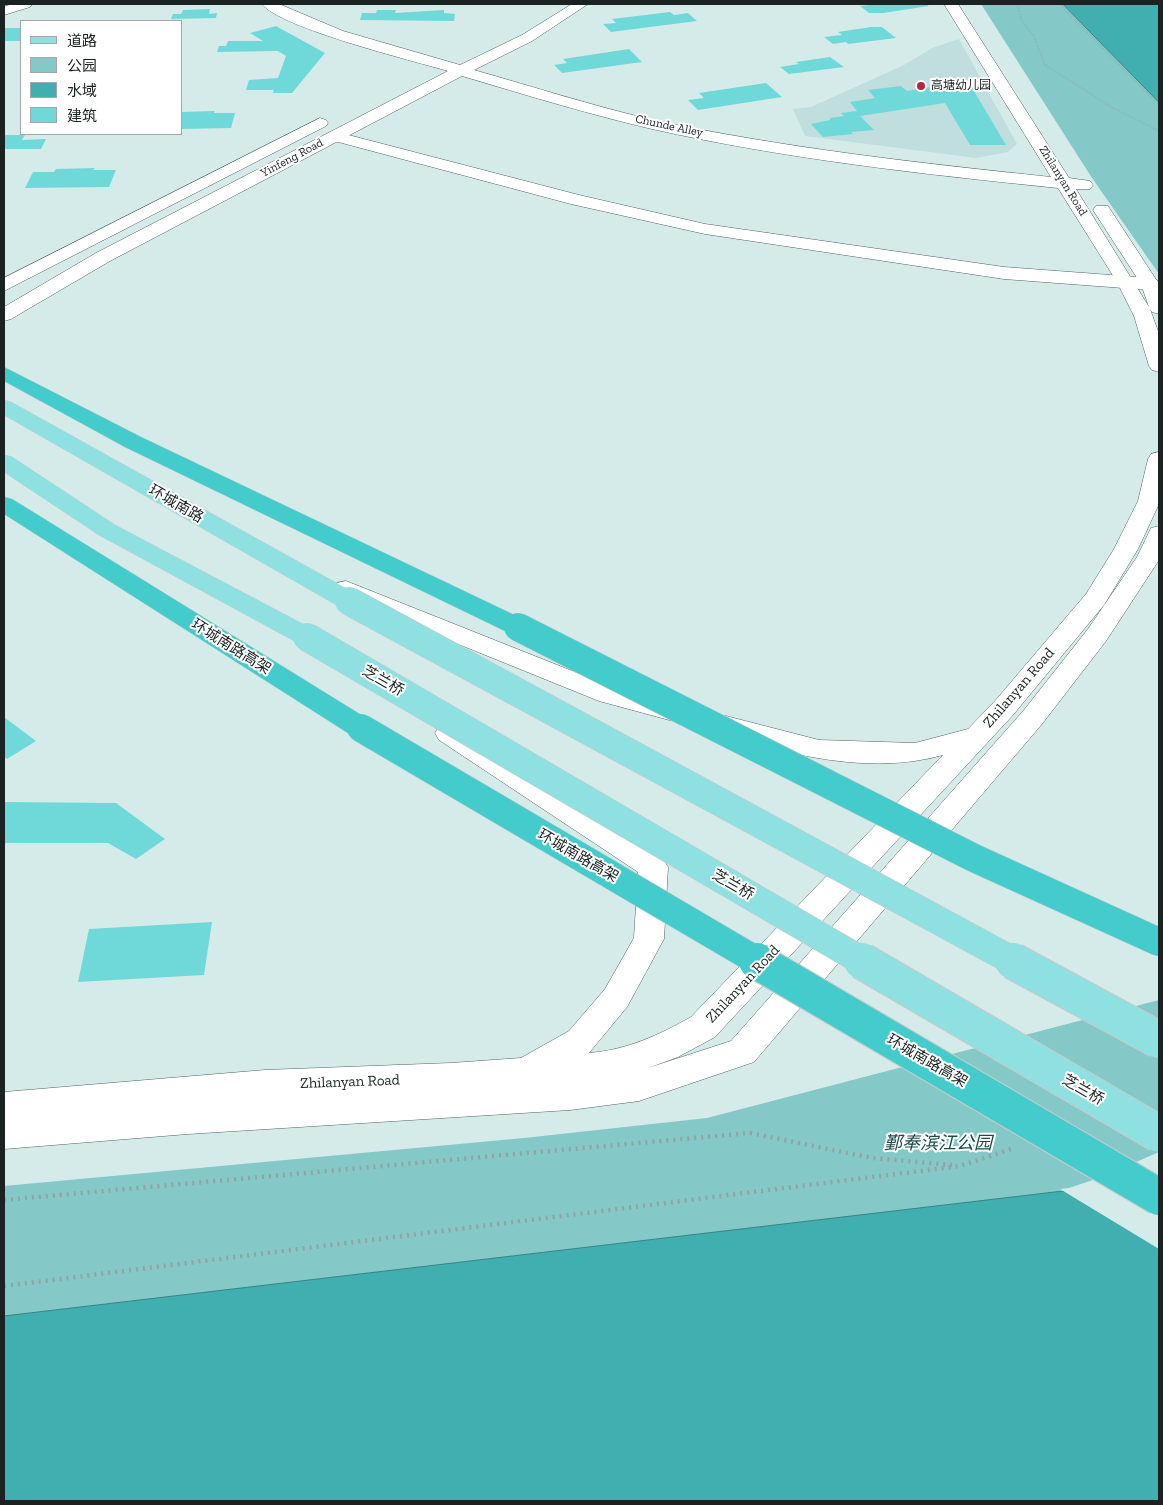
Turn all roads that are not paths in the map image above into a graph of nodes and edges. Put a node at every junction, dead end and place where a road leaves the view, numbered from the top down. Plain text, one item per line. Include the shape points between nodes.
1 (25, 4) edge
2 (269, 4) edge
3 (291, 4) edge
4 (555, 4) edge
5 (581, 4) edge
6 (951, 4) edge
7 (966, 4) edge
8 (4, 10) edge
9 (454, 65) junction
10 (370, 98) dead end
11 (338, 114) dead end
12 (333, 136) junction
13 (1072, 175) junction
14 (1126, 282) junction
15 (1150, 284) junction
16 (4, 285) edge
17 (1159, 308) edge
18 (4, 315) edge
19 (1159, 366) edge
20 (4, 373) edge
21 (4, 406) edge
22 (1159, 459) edge
23 (4, 462) edge
24 (4, 504) edge
25 (1159, 533) edge
26 (273, 559) junction
27 (307, 637) junction
28 (977, 736) junction
29 (1159, 942) edge
30 (1159, 1040) edge
31 (524, 1073) junction
32 (4, 1107) edge
33 (4, 1134) edge
34 (1159, 1134) edge
35 (1159, 1197) edge

1 - 8 street
2 - 9 street, Chunde Alley via 325,31
3 - 9 street, Chunde Alley via 331,25
4 - 9 street, Yinfeng Road
5 - 9 street, Yinfeng Road via 527,38
6 - 13 street, Zhilanyan Road
7 - 13 street, Zhilanyan Road
9 - 10 street, Yinfeng Road
9 - 12 street, Yinfeng Road
9 - 13 street, Chunde Alley via 593,110 754,144 970,174
11 - 16 street, Yinfeng Road
12 - 14 street via 568,198 705,229 1004,273
12 - 18 street, Yinfeng Road via 103,256
13 - 14 street, Zhilanyan Road
13 - 15 street, Zhilanyan Road
14 - 15 street
14 - 19 street, Zhilanyan Road via 1144,316
15 - 17 street, Zhilanyan Road
20 - 29 highway, bridge via 133,442 461,598 974,858
21 - 26 main road, 环城南路
22 - 28 street, Zhilanyan Road via 1149,501 1126,549 1095,599
23 - 27 main road via 108,530
24 - 35 highway, 环城南路高架, bridge via 360,728
25 - 33 street, Zhilanyan Road via 1149,557 1097,635 1033,717 742,1052 638,1086 570,1095 188,1118
26 - 28 street via 608,695 819,750 915,753
26 - 30 main road, 环城南路, bridge
27 - 31 street via 653,867 649,939 616,998 581,1041
27 - 34 main road, 芝兰桥, bridge
28 - 31 street, Zhilanyan Road via 703,1027 666,1047 634,1059 596,1067
31 - 32 street, Zhilanyan Road via 265,1085

